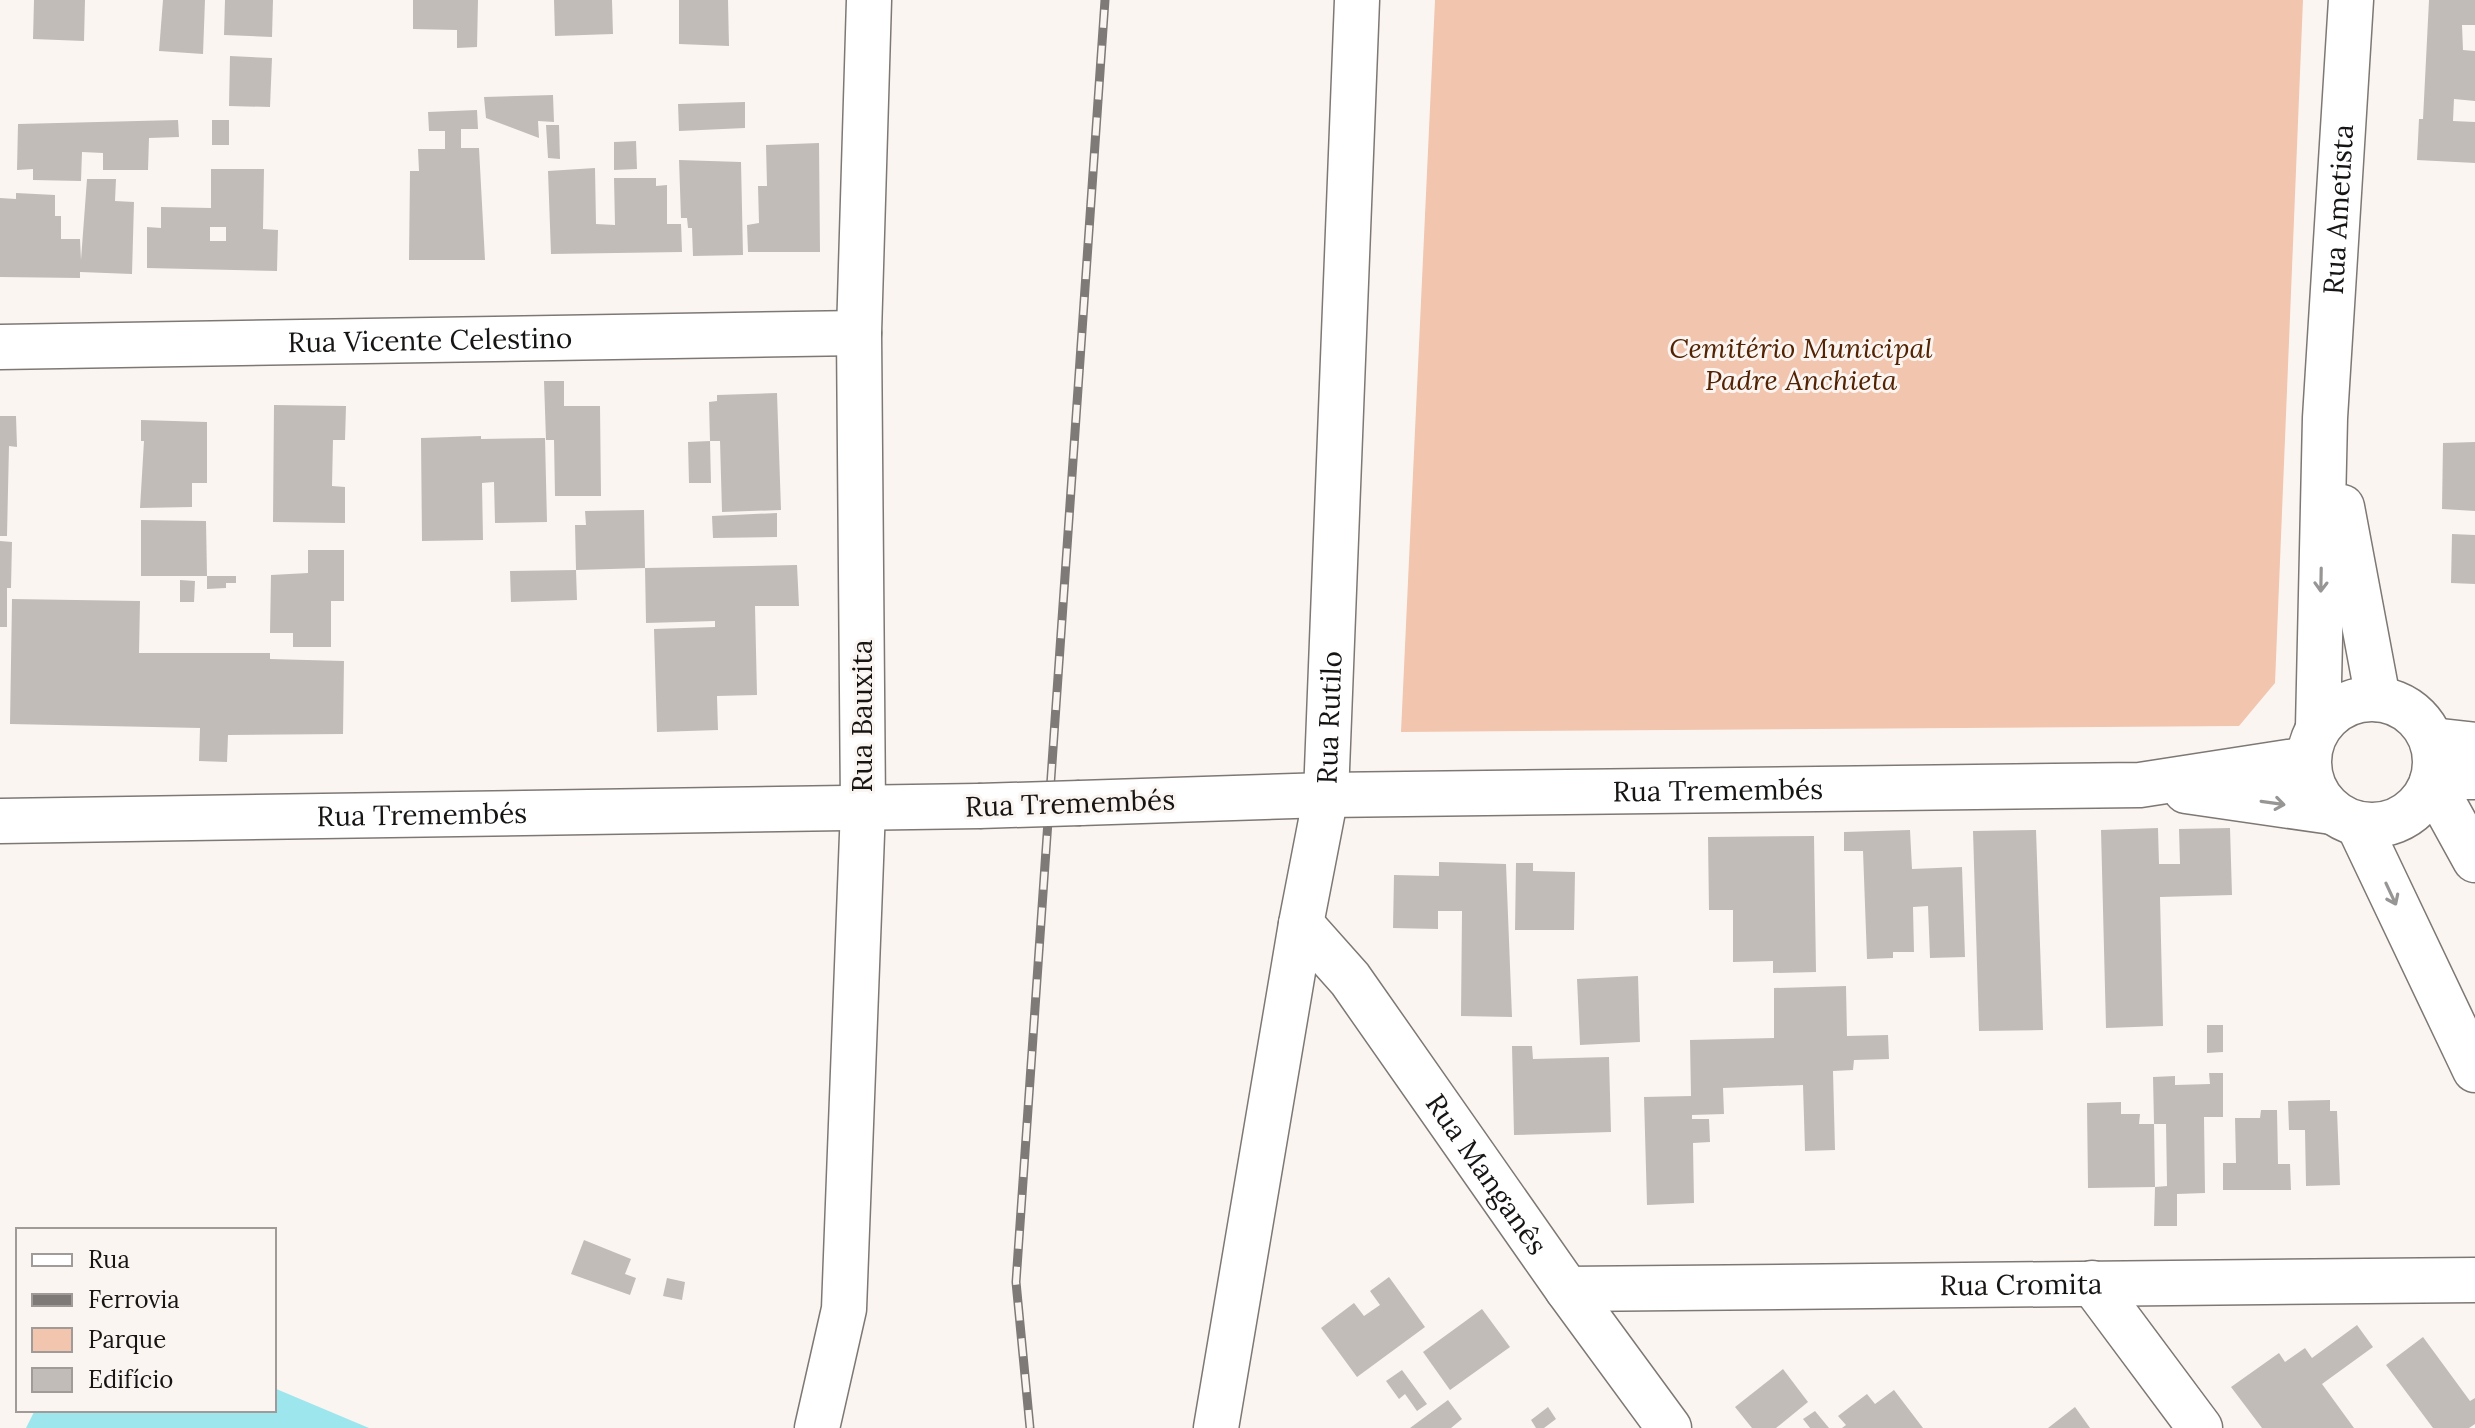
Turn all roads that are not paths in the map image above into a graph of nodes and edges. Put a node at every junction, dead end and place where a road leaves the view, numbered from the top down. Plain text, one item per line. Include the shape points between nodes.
1 (869, 0) edge
2 (1357, 0) edge
3 (2351, 0) edge
4 (859, 333) junction
5 (0, 347) edge
6 (2325, 418) junction
7 (2378, 699) junction
8 (2313, 743) junction
9 (2475, 745) edge
10 (2443, 769) edge
11 (2140, 785) junction
12 (1326, 795) junction
13 (863, 808) junction
14 (2345, 818) junction
15 (0, 821) edge
16 (2475, 860) edge
17 (1301, 924) junction
18 (2475, 1070) edge
19 (2475, 1280) edge
20 (2092, 1283) junction
21 (1567, 1289) junction
22 (817, 1428) edge
23 (1216, 1428) edge
24 (1669, 1428) edge
25 (2200, 1428) edge

1 - 4 street, Rua Bauxita
2 - 12 street, Rua Rutilo
3 - 6 street, Rua Ametista
4 - 5 street, Rua Vicente Celestino
4 - 13 street, Rua Bauxita
6 - 7 street, Rua Ametista
6 -> 8 street, Rua Ametista
7 - 8 street via 2344,704 2329,714
7 - 10 street via 2411,711
8 - 11 street, Rua Tremembés
8 - 14 street via 2313,788 2321,801
9 - 10 street
10 - 14 street via 2414,810 2397,821 2378,826
10 - 16 street
11 - 12 street, Rua Tremembés
11 -> 14 street, Rua Tremembés
12 - 13 street, Rua Tremembés, bridge
12 - 17 street, Rua Rutilo
13 - 15 street, Rua Tremembés
13 - 22 street, Rua Bauxita via 844,1309
14 -> 18 street
17 - 21 street, Rua Manganês via 1350,979
17 - 23 street, Rua Rutilo
19 - 20 street, Rua Cromita
20 - 21 street, Rua Cromita
20 - 25 street
21 - 24 street, Rua Manganês

